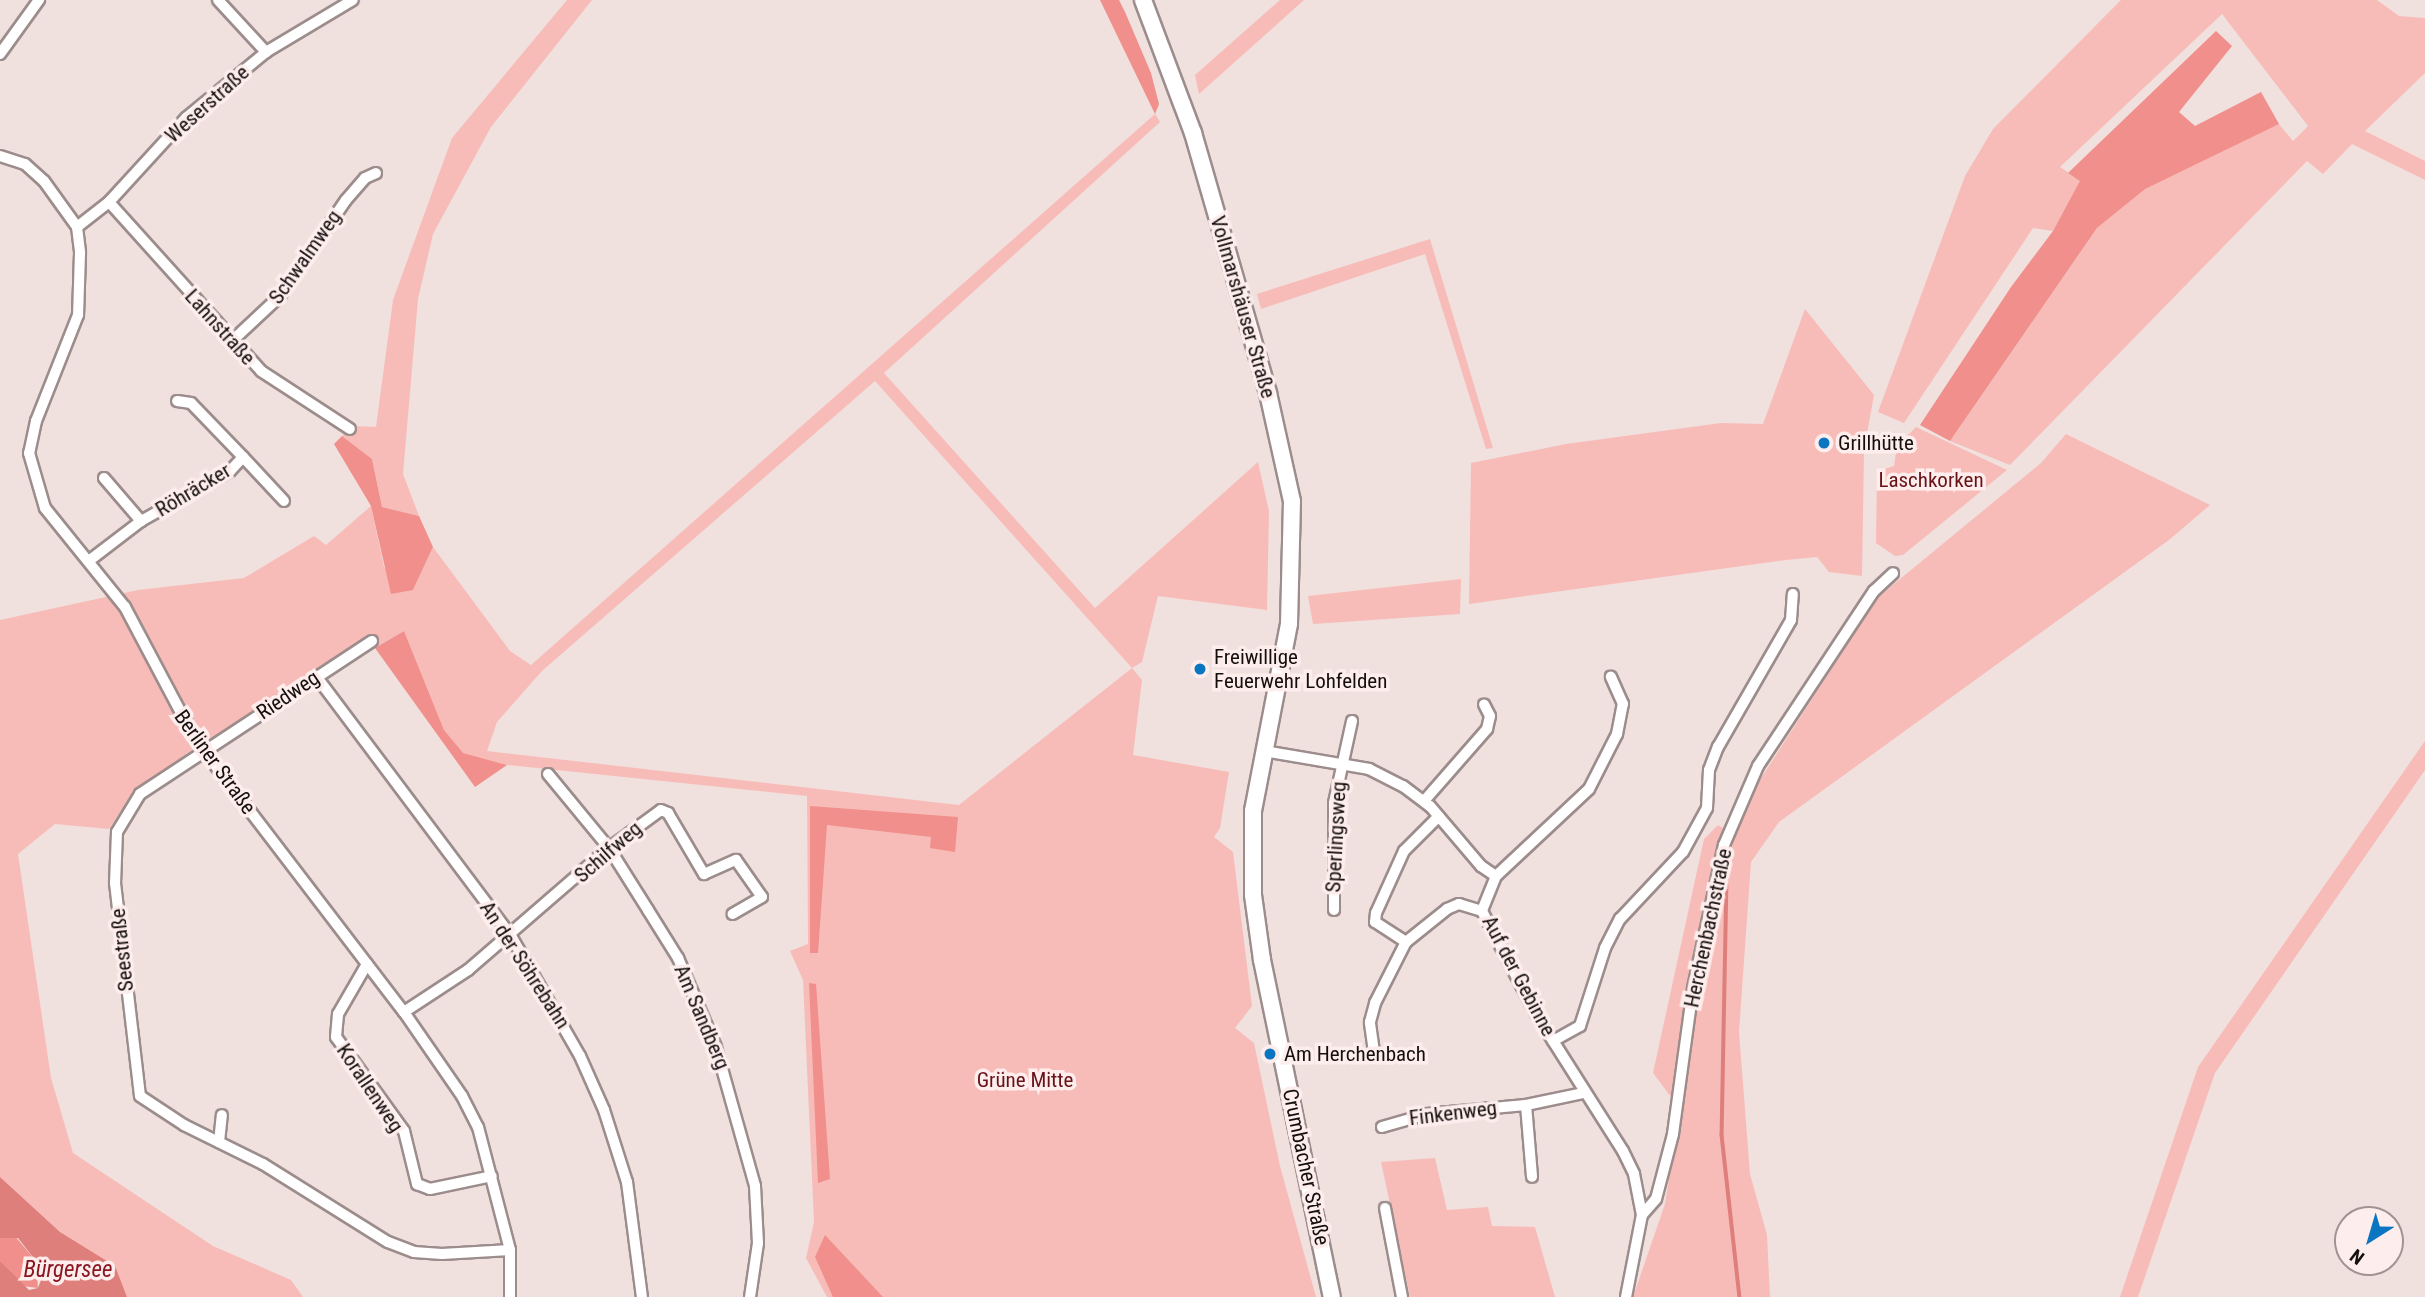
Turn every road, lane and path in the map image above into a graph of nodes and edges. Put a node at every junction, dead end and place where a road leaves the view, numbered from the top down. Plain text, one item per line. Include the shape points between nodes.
1 (39, 0) edge
2 (218, 0) edge
3 (353, 0) edge
4 (1143, 0) edge
5 (266, 52) junction
6 (0, 54) edge
7 (0, 156) edge
8 (376, 173) dead end
9 (109, 202) junction
10 (77, 227) junction
11 (233, 340) junction
12 (177, 401) dead end
13 (350, 429) dead end
14 (243, 457) junction
15 (104, 478) dead end
16 (284, 501) dead end
17 (141, 521) junction
18 (90, 560) junction
19 (1893, 573) dead end
20 (1793, 594) dead end
21 (1289, 624) joint
22 (372, 641) dead end
23 (316, 676) junction
24 (1611, 677) dead end
25 (1484, 704) dead end
26 (1352, 721) dead end
27 (203, 749) junction
28 (1264, 751) junction
29 (1341, 763) junction
30 (548, 774) dead end
31 (1424, 801) junction
32 (1439, 816) junction
33 (609, 848) junction
34 (1496, 876) junction
35 (1334, 910) dead end
36 (1482, 911) junction
37 (733, 914) dead end
38 (512, 936) junction
39 (1406, 942) junction
40 (367, 964) junction
41 (404, 1012) junction
42 (1553, 1041) junction
43 (1374, 1052) dead end
44 (1583, 1093) junction
45 (1526, 1105) junction
46 (222, 1115) dead end
47 (1382, 1127) dead end
48 (219, 1142) junction
49 (492, 1176) junction
50 (1532, 1177) dead end
51 (1384, 1208) dead end
52 (1642, 1215) junction
53 (510, 1250) junction
54 (510, 1297) edge
55 (642, 1297) edge
56 (750, 1297) edge
57 (1332, 1297) edge
58 (1402, 1297) edge
59 (1626, 1297) edge

1 - 6 street
2 - 5 street
3 - 5 street, Weserstraße
4 - 21 main road, Vollmarshäuser Straße via 1193,133 1268,394 1292,501
5 - 9 street, Weserstraße via 187,117
7 - 10 street via 35,173
8 - 11 street, Schwalmweg via 365,178 346,200 281,296
9 - 10 street, Weserstraße
9 - 11 street, Lahnstraße
10 - 18 street, Berliner Straße via 78,314 36,421 29,453 45,508
11 - 13 street, Lahnstraße via 286,391
12 - 14 street, Röhräcker via 191,403
14 - 16 street, Röhräcker
14 - 17 street, Röhräcker via 211,484
15 - 17 street, Röhräcker
17 - 18 street, Röhräcker
18 - 27 street, Berliner Straße via 125,607 173,705
19 - 52 street, Herchenbachstraße via 1874,591 1758,766 1724,845 1693,988 1673,1134 1656,1199
20 - 42 street via 1791,620 1718,747 1709,770 1707,808 1683,852 1620,919 1605,948 1580,1026
21 - 28 main road, Crumbacher Straße
22 - 23 street, Riedweg
23 - 27 street, Riedweg
23 - 38 street, An der Söhrebahn
24 - 34 street via 1623,704 1617,734 1589,789
25 - 31 street via 1490,716 1487,729
26 - 29 street, Sperlingsweg
27 - 40 street, Berliner Straße
27 - 48 street, Seestraße via 140,794 117,832 113,856 140,1096 152,1108
28 - 29 street
28 - 57 main road, Crumbacher Straße via 1251,840 1256,928
29 - 31 street via 1369,769
29 - 35 street, Sperlingsweg via 1331,864
30 - 33 street, Am Sandberg
31 - 32 street
32 - 34 street via 1481,866
32 - 39 street via 1404,851 1376,913 1375,922
33 - 37 street, Schilfweg via 654,813 667,813 704,874 736,860 762,897
33 - 38 street, Schilfweg
33 - 56 street, Am Sandberg via 678,958 733,1098 755,1186 758,1242
34 - 36 street, Auf der Gebinne
36 - 39 street via 1459,904
36 - 42 street, Auf der Gebinne
38 - 41 street, Schilfweg
38 - 55 street, An der Söhrebahn via 553,1003 604,1110 627,1182
39 - 43 street via 1375,1003 1370,1022
40 - 41 street, Berliner Straße
40 - 49 street, Korallenweg via 338,1014 336,1037 404,1131 417,1184 430,1189
41 - 49 street, Berliner Straße via 462,1096 478,1126
42 - 44 street, Auf der Gebinne
44 - 45 street, Finkenweg
44 - 52 street via 1634,1174
45 - 47 street, Finkenweg via 1427,1114
45 - 50 street, Finkenweg
46 - 48 street
48 - 53 street, Seestraße via 388,1242 414,1252
49 - 53 street, Berliner Straße
51 - 58 street
52 - 59 street, Herchenbachstraße
53 - 54 street, Berliner Straße

